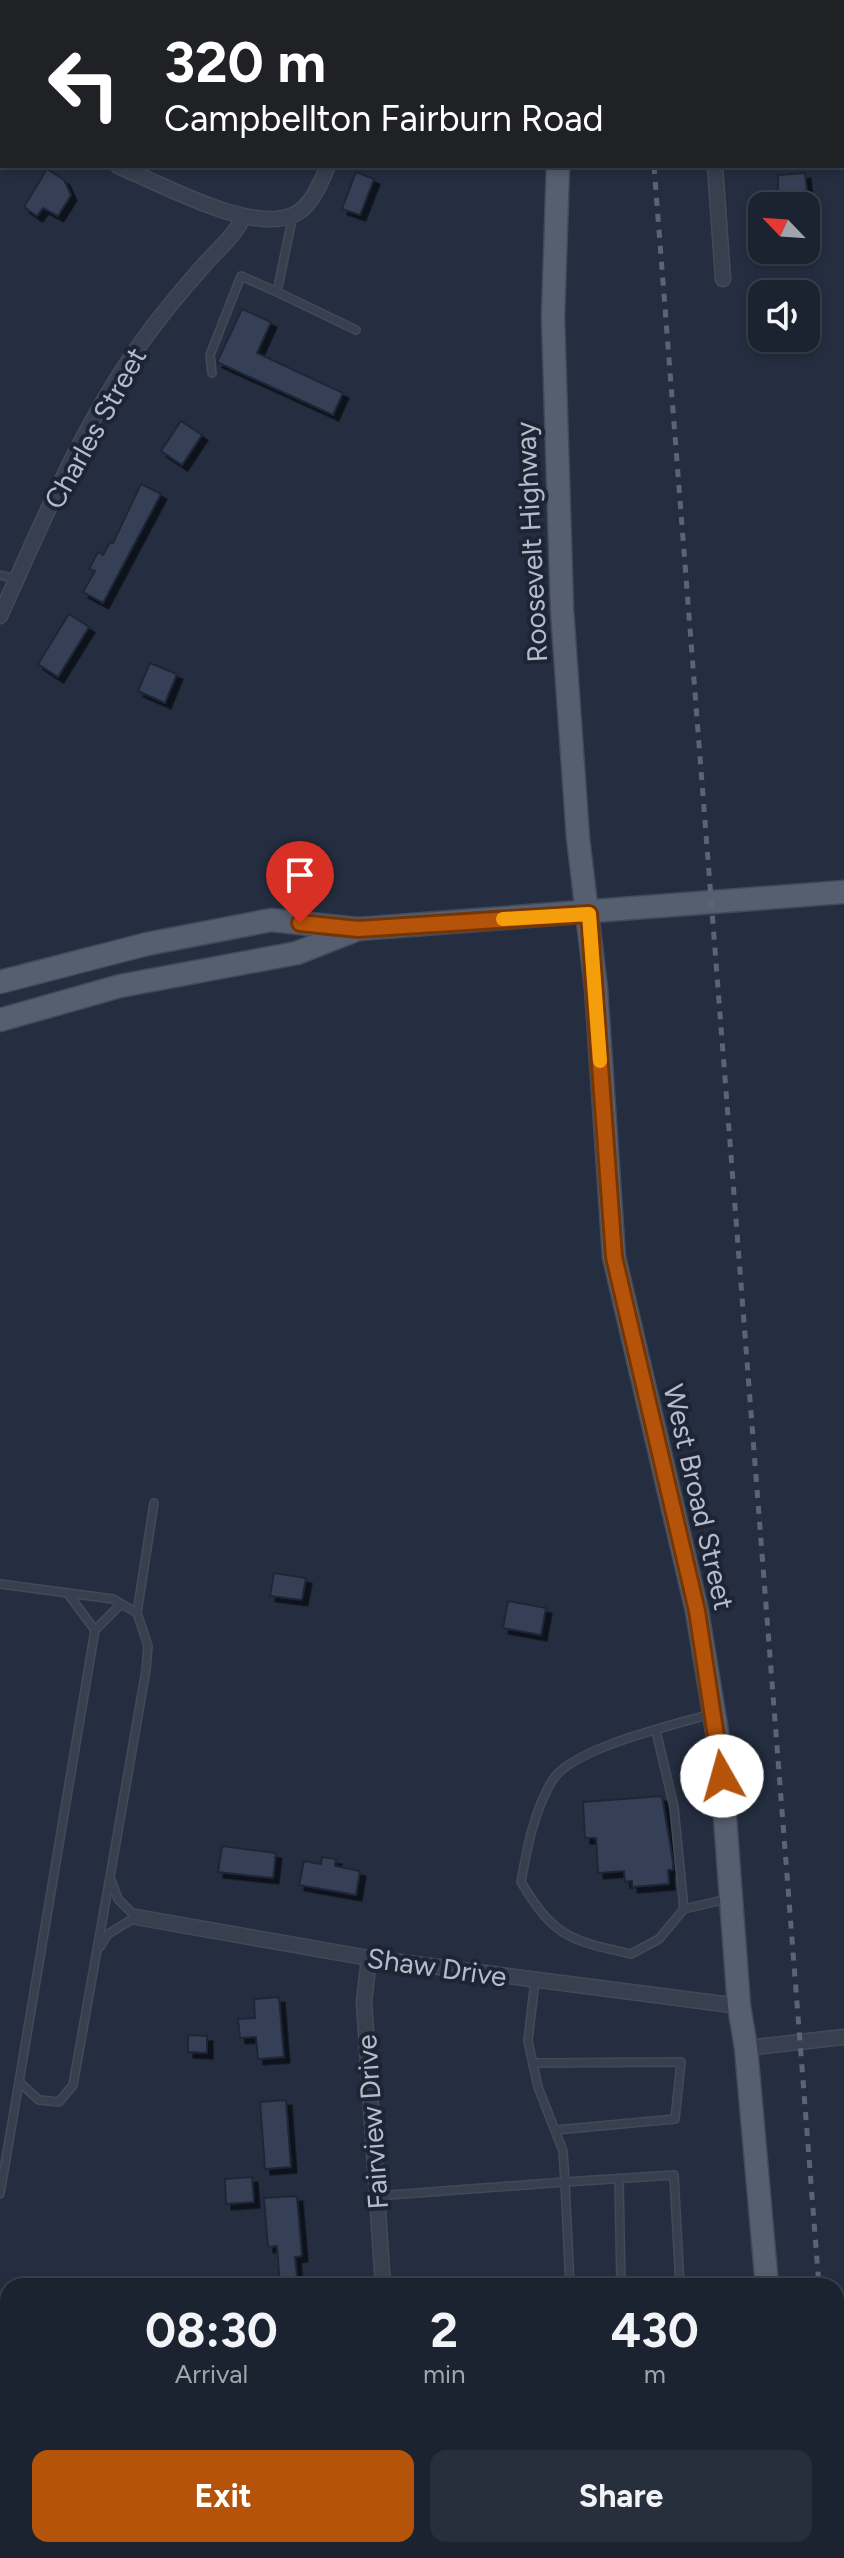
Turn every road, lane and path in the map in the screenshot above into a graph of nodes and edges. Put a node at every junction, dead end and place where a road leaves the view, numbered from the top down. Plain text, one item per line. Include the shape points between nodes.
1 (123, 168) edge
2 (327, 168) edge
3 (558, 168) edge
4 (715, 168) edge
5 (293, 215) junction
6 (243, 217) junction
7 (723, 279) dead end
8 (277, 292) junction
9 (356, 330) dead end
10 (212, 373) dead end
11 (0, 575) edge
12 (17, 579) junction
13 (0, 616) edge
14 (844, 892) edge
15 (589, 914) junction
16 (358, 929) junction
17 (0, 982) edge
18 (0, 1020) edge
19 (154, 1503) dead end
20 (0, 1584) edge
21 (68, 1594) junction
22 (121, 1604) junction
23 (137, 1613) junction
24 (95, 1630) junction
25 (712, 1713) junction
26 (656, 1731) junction
27 (110, 1877) junction
28 (733, 1898) junction
29 (684, 1909) junction
30 (136, 1917) junction
31 (97, 1952) junction
32 (369, 1958) junction
33 (535, 1980) junction
34 (739, 2006) junction
35 (844, 2037) edge
36 (746, 2048) junction
37 (533, 2063) junction
38 (19, 2082) junction
39 (556, 2130) junction
40 (3, 2155) edge
41 (619, 2179) junction
42 (565, 2182) junction
43 (0, 2194) edge
44 (377, 2196) junction
45 (382, 2278) edge
46 (570, 2278) edge
47 (621, 2278) edge
48 (680, 2278) edge
49 (766, 2278) edge

1 - 6 street
2 - 5 street via 316,192
3 - 15 main road, Roosevelt Highway via 555,447 578,838
4 - 7 street
5 - 6 street
5 - 8 lane
6 - 12 street, Charles Street via 237,231 137,348 105,399
8 - 9 lane
8 - 10 lane via 241,276 210,355
11 - 12 lane
12 - 13 street, Charles Street
14 - 15 main road
15 - 16 main road
15 - 25 main road, West Broad Street via 614,1257 697,1611
16 - 17 main road via 271,920 147,944
16 - 18 main road via 297,953 120,986
19 - 23 lane
20 - 21 lane
21 - 22 lane
21 - 24 lane
22 - 23 lane
22 - 24 lane
23 - 27 lane via 147,1658
24 - 38 lane
25 - 26 lane
25 - 28 main road, West Broad Street
26 - 29 lane via 674,1807
26 - 29 lane via 594,1749 553,1778 527,1846 521,1882 543,1919 579,1943 631,1954 659,1939
27 - 30 lane via 118,1899
27 - 31 lane
28 - 29 lane
28 - 34 main road, West Broad Street
30 - 31 lane via 108,1934
30 - 32 street, Shaw Drive
31 - 38 lane via 73,2085 59,2102 39,2100
32 - 33 street, Shaw Drive
32 - 44 street, Fairview Drive via 364,2002
33 - 34 street, Shaw Drive
33 - 37 lane via 528,2041
34 - 36 main road, West Broad Street
35 - 36 street
36 - 49 main road, West Broad Street
37 - 39 lane
37 - 39 lane via 681,2062 675,2119
38 - 40 lane
39 - 42 lane
40 - 43 lane
41 - 42 lane
41 - 47 lane
41 - 48 lane via 674,2175
42 - 44 lane
42 - 46 lane
44 - 45 street, Fairview Drive

